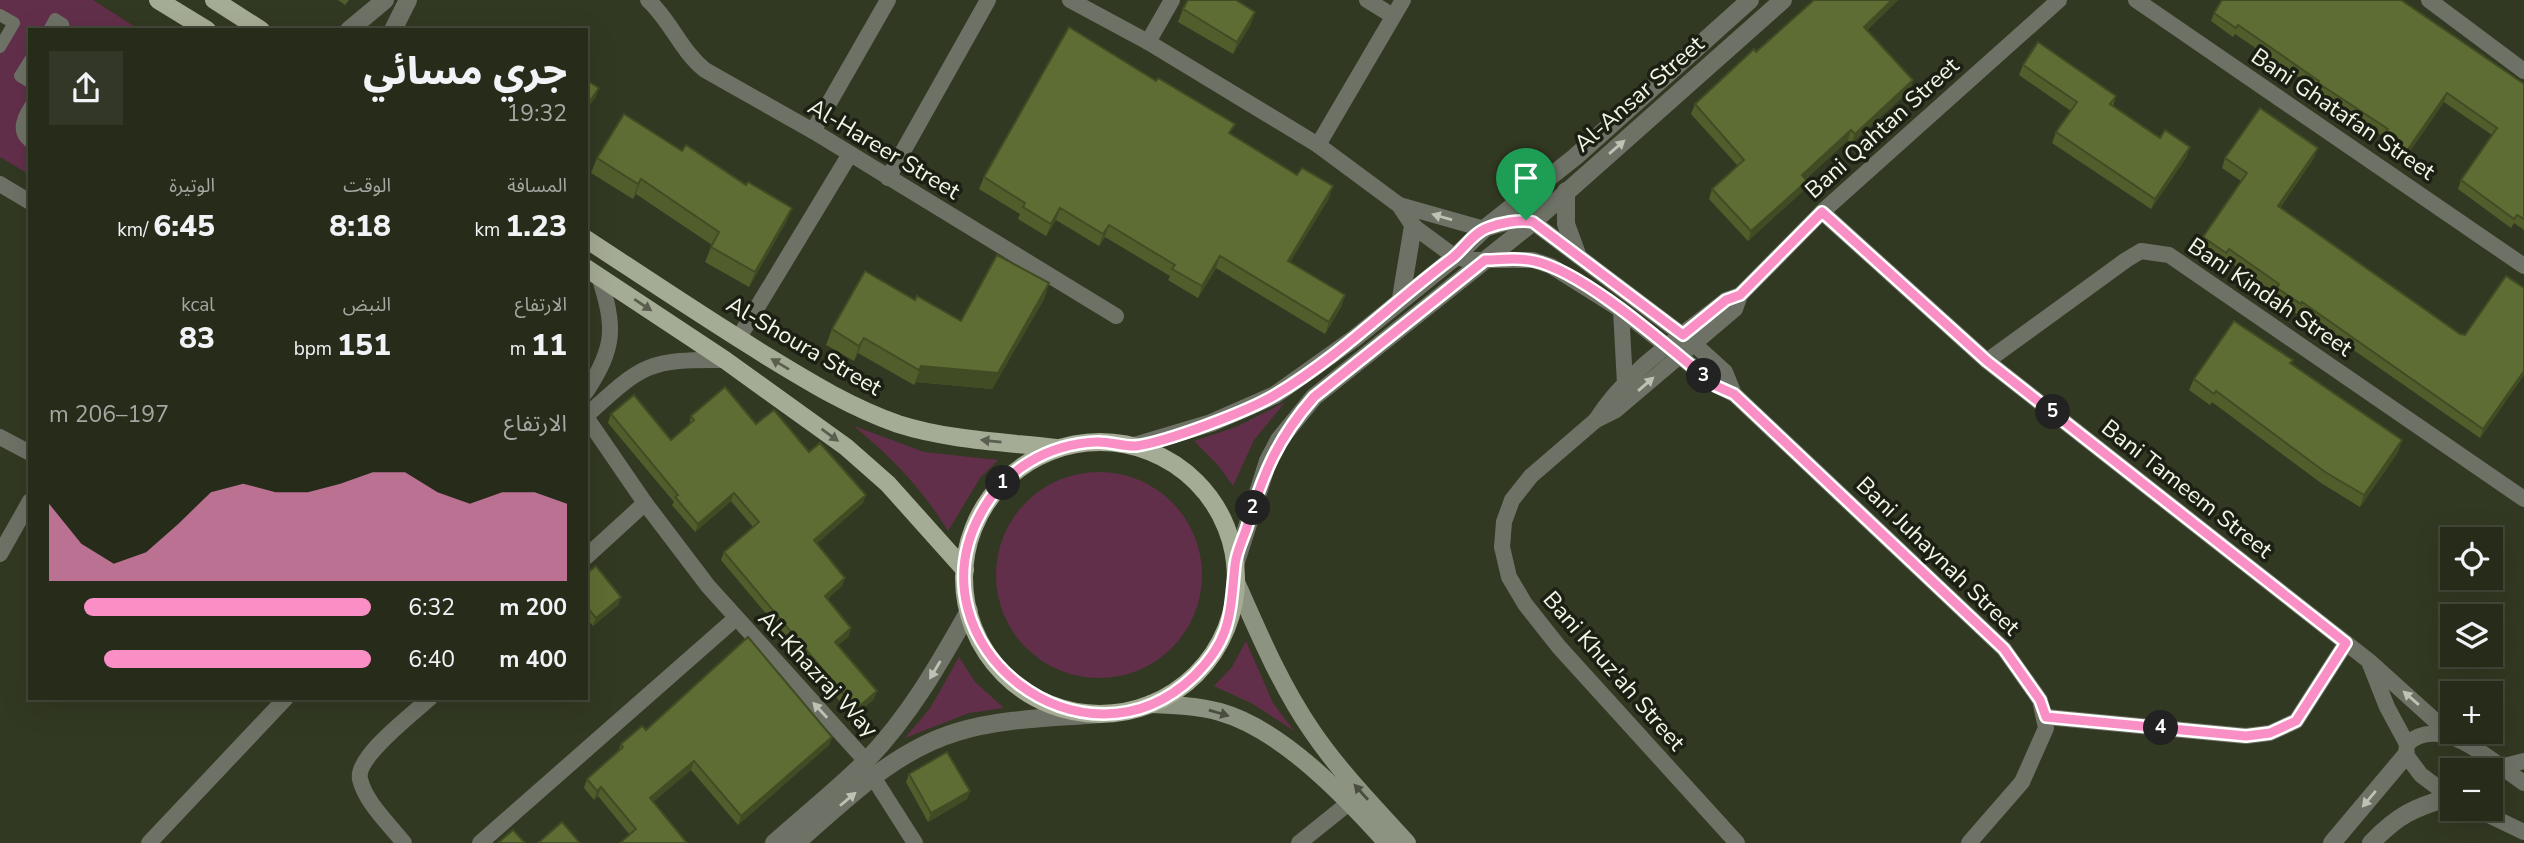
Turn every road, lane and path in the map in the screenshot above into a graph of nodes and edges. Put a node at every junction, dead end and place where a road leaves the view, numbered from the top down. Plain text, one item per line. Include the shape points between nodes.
1 (158, 0) edge
2 (214, 0) edge
3 (385, 0) edge
4 (408, 0) edge
5 (648, 0) edge
6 (888, 0) edge
7 (988, 0) edge
8 (1070, 0) edge
9 (1172, 0) edge
10 (1367, 0) edge
11 (1403, 0) edge
12 (1749, 0) edge
13 (1783, 0) edge
14 (2059, 0) edge
15 (2136, 0) edge
16 (2429, 0) edge
17 (0, 15) edge
18 (1393, 16) junction
19 (50, 28) edge
20 (64, 28) edge
21 (204, 28) edge
22 (258, 28) edge
23 (351, 28) edge
24 (394, 28) edge
25 (1148, 42) junction
26 (0, 47) edge
27 (28, 63) edge
28 (2524, 71) edge
29 (28, 81) edge
30 (1640, 99) junction
31 (28, 109) edge
32 (1654, 114) junction
33 (813, 131) junction
34 (28, 139) edge
35 (1318, 145) junction
36 (850, 154) junction
37 (888, 178) junction
38 (0, 184) edge
39 (1566, 191) junction
40 (28, 201) edge
41 (1399, 205) junction
42 (1822, 212) junction
43 (1533, 222) junction
44 (1413, 226) junction
45 (1484, 229) junction
46 (588, 240) edge
47 (1577, 254) junction
48 (1455, 257) junction
49 (1485, 260) junction
50 (2524, 266) edge
51 (593, 272) edge
52 (1401, 298) junction
53 (1620, 310) junction
54 (1116, 317) dead end
55 (738, 339) junction
56 (1688, 340) junction
57 (1673, 352) junction
58 (725, 360) junction
59 (1987, 361) junction
60 (1625, 384) junction
61 (588, 389) edge
62 (1734, 394) junction
63 (588, 414) edge
64 (588, 419) edge
65 (1596, 419) junction
66 (0, 438) edge
67 (1134, 446) junction
68 (1059, 448) junction
69 (28, 452) edge
70 (2524, 499) edge
71 (645, 503) junction
72 (28, 505) edge
73 (0, 554) edge
74 (588, 555) edge
75 (965, 570) junction
76 (1235, 573) junction
77 (969, 611) junction
78 (736, 618) junction
79 (2346, 643) junction
80 (2369, 661) junction
81 (284, 700) edge
82 (428, 700) edge
83 (1151, 704) junction
84 (1100, 713) junction
85 (2046, 717) junction
86 (2440, 726) edge
87 (2440, 734) edge
88 (2464, 744) edge
89 (2406, 750) junction
90 (2486, 758) edge
91 (2524, 761) edge
92 (2503, 766) edge
93 (870, 769) junction
94 (2503, 769) edge
95 (2524, 783) edge
96 (2440, 790) edge
97 (2440, 801) edge
98 (1350, 802) junction
99 (2501, 821) edge
100 (2524, 832) edge
101 (149, 843) edge
102 (404, 843) edge
103 (480, 843) edge
104 (774, 843) edge
105 (796, 843) edge
106 (915, 843) edge
107 (1299, 843) edge
108 (1387, 843) edge
109 (1407, 843) edge
110 (1737, 843) edge
111 (1969, 843) edge
112 (2332, 843) edge
113 (2371, 843) edge

1 - 21 main road
2 - 22 main road
3 - 23 street
4 - 24 street
5 - 33 street, Al-Hareer Street via 667,18 693,61
6 - 33 street
7 - 37 street
8 - 25 street
9 - 25 street
10 - 18 street
11 - 18 street
12 - 30 street, Al-Ansar Street
13 - 32 street, Al-Ansar Street
14 - 42 street, Bani Qahtan Street
15 - 50 street, Bani Ghatafan Street
16 - 28 street
17 - 26 street via 14,23
18 - 35 street
19 - 20 street via 55,19
25 - 35 street
27 - 29 street via 20,76
30 - 32 street
30 - 45 street, Al-Ansar Street via 1544,184
31 - 34 street via 21,128
39 -> 32 street, Al-Ansar Street
33 - 36 street, Al-Hareer Street
35 - 41 street
36 - 37 street, Al-Hareer Street
36 - 55 street
37 - 54 street, Al-Hareer Street
38 - 40 street
39 - 43 street, Al-Ansar Street
39 - 47 street via 1566,224
41 - 44 street
45 -> 41 street
42 - 56 street, Bani Qahtan Street via 1740,295 1735,309
42 - 59 street, Bani Tameem Street
43 - 45 street
43 - 47 street, Bani Juhaynah Street
43 - 49 street, Al-Ansar Street
44 - 48 street
44 - 52 street
45 - 48 street, Al-Ansar Street
46 - 55 main road, Al-Shoura Street
47 - 56 street, Bani Juhaynah Street
48 - 49 street, Bani Juhaynah Street
48 - 52 street, Al-Ansar Street
49 - 53 street, Bani Juhaynah Street via 1533,260 1551,266
49 - 76 street, Al-Ansar Street via 1314,397 1293,420 1268,461
51 -> 58 main road
51 - 61 street via 610,311 611,341 604,365
52 - 67 street, Al-Ansar Street via 1355,338 1275,395 1211,423
53 - 57 street, Bani Juhaynah Street
53 - 60 street
68 -> 55 main road, Al-Shoura Street via 965,438 899,424 819,388
56 - 57 street, Bani Khuz'ah Street
56 - 62 street, Bani Juhaynah Street via 1725,372
57 - 60 street, Bani Khuz'ah Street
57 - 62 street, Bani Juhaynah Street via 1716,386
65 -> 57 street, Bani Khuz'ah Street via 1616,410
58 - 63 street via 672,360 649,367 631,375
58 -> 75 main road via 846,447 888,484
59 - 70 street, Bani Kindah Street via 2141,251 2169,256
59 - 79 street, Bani Tameem Street
60 - 65 street, Bani Khuz'ah Street
62 - 85 street, Bani Juhaynah Street via 2004,649 2040,700
64 - 71 street, Al-Khazraj Way
65 - 110 street, Bani Khuz'ah Street via 1531,476 1512,500 1502,547 1509,576 1559,647
66 - 69 street
67 - 68 main road via 1097,442
67 - 76 main road via 1175,464 1205,492 1226,528
68 - 75 main road via 1023,466 993,494 976,523
71 - 74 street
71 - 78 street, Al-Khazraj Way
72 - 73 street
75 - 77 main road
76 - 83 main road via 1229,618 1212,654 1181,687
109 -> 76 main road via 1310,729 1257,630
77 - 84 main road via 991,658 1017,685 1063,708
77 -> 93 street
93 -> 78 street, Al-Khazraj Way
78 - 103 street
79 - 80 street, Bani Tameem Street
79 - 85 street via 2296,721 2270,733 2246,736
86 -> 80 street, Bani Tameem Street
80 - 89 street
81 - 101 street
82 - 102 street via 371,752 359,777
83 - 84 main road
83 -> 98 main road via 1199,707 1246,722 1302,760
84 - 93 street via 988,724 925,744
85 - 111 street via 2046,728 2022,782
87 - 89 street via 2414,737
88 - 90 street, Bani Tameem Street
89 - 96 street via 2421,775
89 -> 112 street
91 - 92 street
93 - 104 street
105 -> 93 street
93 - 106 street, Al-Khazraj Way
94 - 95 street, Bani Tameem Street
97 - 113 street via 2397,817
98 - 107 street
98 - 108 main road
99 - 100 street

